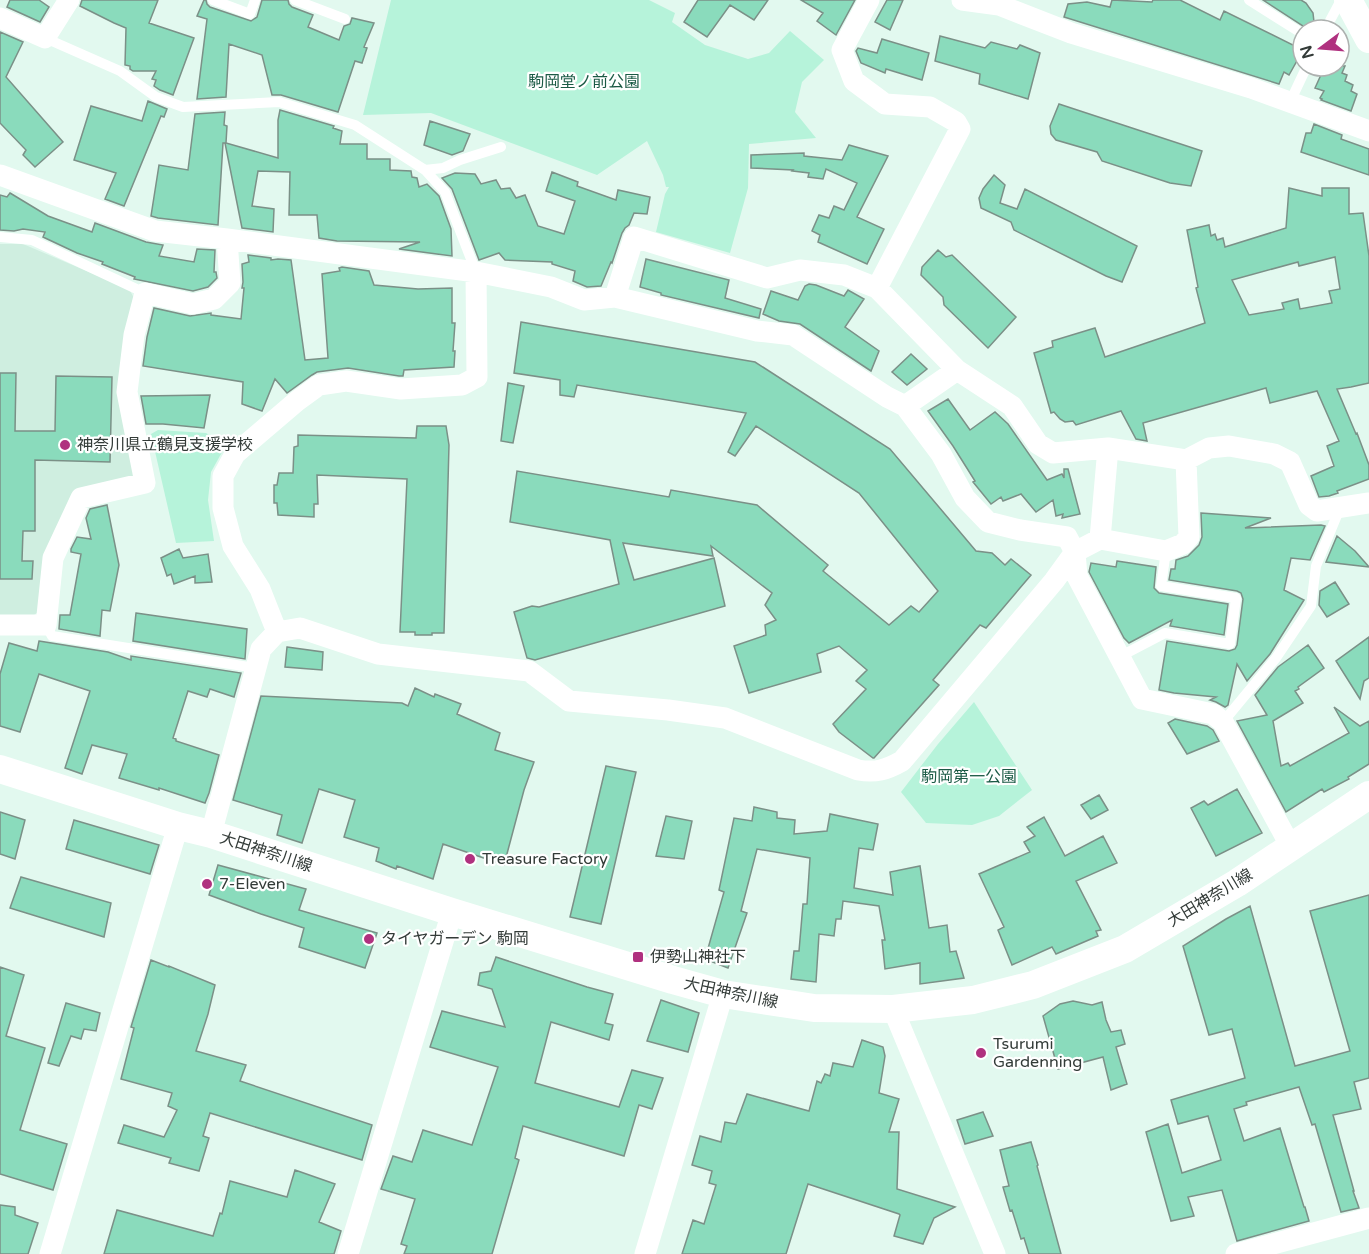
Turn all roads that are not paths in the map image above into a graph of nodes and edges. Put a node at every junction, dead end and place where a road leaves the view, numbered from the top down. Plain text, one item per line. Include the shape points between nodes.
1 (69, 0) edge
2 (213, 0) edge
3 (255, 0) edge
4 (295, 0) edge
5 (869, 0) edge
6 (962, 0) edge
7 (1249, 0) edge
8 (1341, 0) edge
9 (1348, 0) edge
10 (0, 18) edge
11 (1331, 18) edge
12 (345, 19) dead end
13 (1291, 26) edge
14 (45, 38) junction
15 (1369, 39) edge
16 (1302, 78) edge
17 (1290, 102) junction
18 (1369, 131) edge
19 (501, 147) dead end
20 (425, 170) junction
21 (0, 175) edge
22 (0, 237) edge
23 (227, 238) junction
24 (476, 272) junction
25 (877, 288) junction
26 (145, 293) junction
27 (615, 297) junction
28 (957, 370) junction
29 (905, 406) junction
30 (1108, 448) junction
31 (1186, 460) junction
32 (1369, 503) edge
33 (1340, 508) junction
34 (1100, 539) junction
35 (1166, 551) junction
36 (1075, 552) junction
37 (0, 625) edge
38 (46, 625) junction
39 (277, 632) junction
40 (1119, 657) junction
41 (256, 668) junction
42 (1222, 723) junction
43 (0, 769) edge
44 (1369, 795) edge
45 (178, 826) junction
46 (211, 834) junction
47 (1291, 847) junction
48 (452, 912) junction
49 (723, 994) junction
50 (893, 1009) junction
51 (1369, 1218) edge
52 (50, 1254) edge
53 (348, 1254) edge
54 (645, 1254) edge
55 (995, 1254) edge
56 (1236, 1254) edge

1 - 14 street
2 - 3 lane via 250,14
4 - 12 lane
5 - 25 street via 842,50 854,81 885,104 930,107 956,122 960,129
6 - 17 street via 999,5 1071,33
7 - 13 lane
8 - 11 lane
9 - 15 main road
10 - 14 street
14 - 20 lane via 120,71 156,97 183,107 279,102 355,125
16 - 17 lane
17 - 18 street
19 - 20 lane via 443,168
20 - 24 lane via 446,192
21 - 23 street via 155,231
22 - 26 lane via 32,240
23 - 24 street
23 - 26 street via 230,283 214,299 193,304
24 - 27 street via 551,287 584,300
24 - 39 street via 477,377 462,385 401,389 346,381 319,385 236,454 223,476 223,508 233,546 260,590
25 - 27 street via 844,275 800,270 767,278 634,237
25 - 28 street
26 - 38 street via 134,335 127,392 145,483 81,498 53,558
27 - 29 street via 757,331 793,335
28 - 29 street
28 - 30 street via 1012,406 1038,444 1053,453
29 - 36 street via 941,454 965,498 988,522 1067,537
30 - 31 street
30 - 34 street
31 - 33 street via 1209,448 1229,446 1274,454 1290,462 1309,505 1317,511
31 - 35 street via 1189,537
32 - 33 street
33 - 42 lane via 1316,566 1311,606 1276,658
34 - 35 street
34 - 36 street
35 - 40 lane via 1161,586 1236,598 1230,644 1165,633
36 - 39 street via 902,761 879,771 858,771 725,718 569,701 529,671 378,654 300,628
36 - 40 street via 1077,576
37 - 38 street
38 - 41 lane via 52,636
39 - 41 street via 261,649
40 - 42 street via 1142,699 1213,714
41 - 46 street
42 - 47 street
43 - 45 main road, 大田神奈川線
44 - 47 main road, 大田神奈川線
45 - 46 main road, 大田神奈川線
45 - 52 street
46 - 48 main road, 大田神奈川線
47 - 50 main road, 大田神奈川線 via 1125,949 1033,985 973,1000
48 - 49 main road, 大田神奈川線
48 - 53 street
49 - 50 main road, 大田神奈川線 via 814,1008
49 - 54 street
50 - 55 street
51 - 56 street

